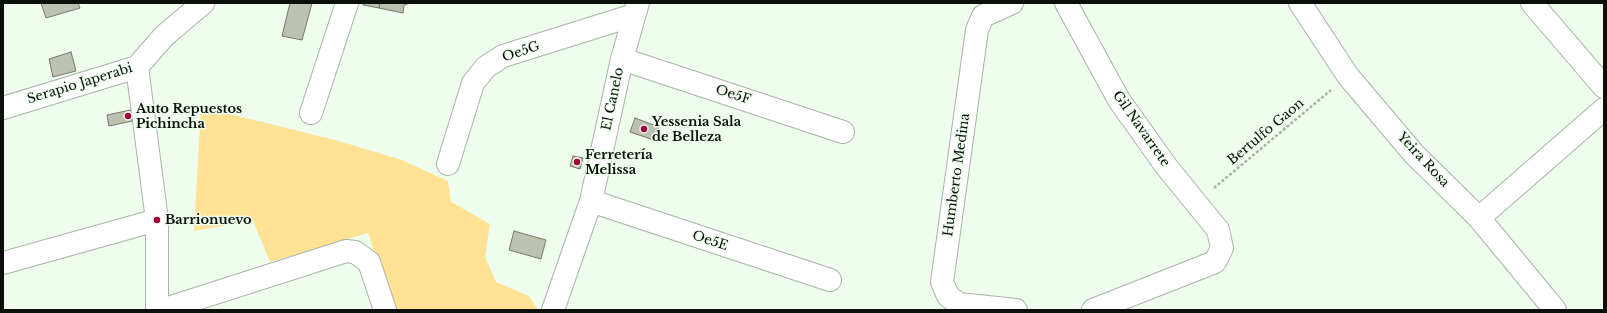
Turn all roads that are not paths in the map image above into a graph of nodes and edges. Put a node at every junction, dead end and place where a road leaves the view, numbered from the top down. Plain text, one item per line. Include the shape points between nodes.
1 (203, 3) edge
2 (347, 3) edge
3 (1012, 3) edge
4 (1066, 3) edge
5 (1300, 3) edge
6 (1532, 3) edge
7 (636, 9) edge
8 (622, 59) junction
9 (137, 67) junction
10 (1604, 87) edge
11 (3, 108) edge
12 (1604, 108) edge
13 (311, 113) dead end
14 (843, 132) dead end
15 (448, 164) dead end
16 (591, 201) junction
17 (1479, 218) junction
18 (158, 220) junction
19 (3, 263) edge
20 (830, 280) dead end
21 (157, 310) edge
22 (162, 310) edge
23 (385, 310) edge
24 (553, 310) edge
25 (1016, 310) edge
26 (1093, 310) edge
27 (1555, 310) edge

1 - 9 street, Serapio Japerabi via 164,36
2 - 13 street
3 - 25 street, Humberto Medina via 983,16 978,30 942,282 948,296 959,304
4 - 26 street, Gil Navarrete via 1119,100 1166,166 1218,230 1222,248 1215,262
5 - 17 street, Yeira Rosa via 1348,76 1414,154
6 - 10 street
7 - 8 street, El Canelo
7 - 15 street, Oe5G via 503,56 486,67 473,82
8 - 14 street, Oe5F
8 - 16 street, El Canelo
9 - 11 street, Serapio Japerabi
9 - 18 street
12 - 17 street
16 - 20 street, Oe5E
16 - 24 street, El Canelo
17 - 27 street, Yeira Rosa
18 - 19 street
18 - 21 street
22 - 23 street via 346,251 355,252 369,262

